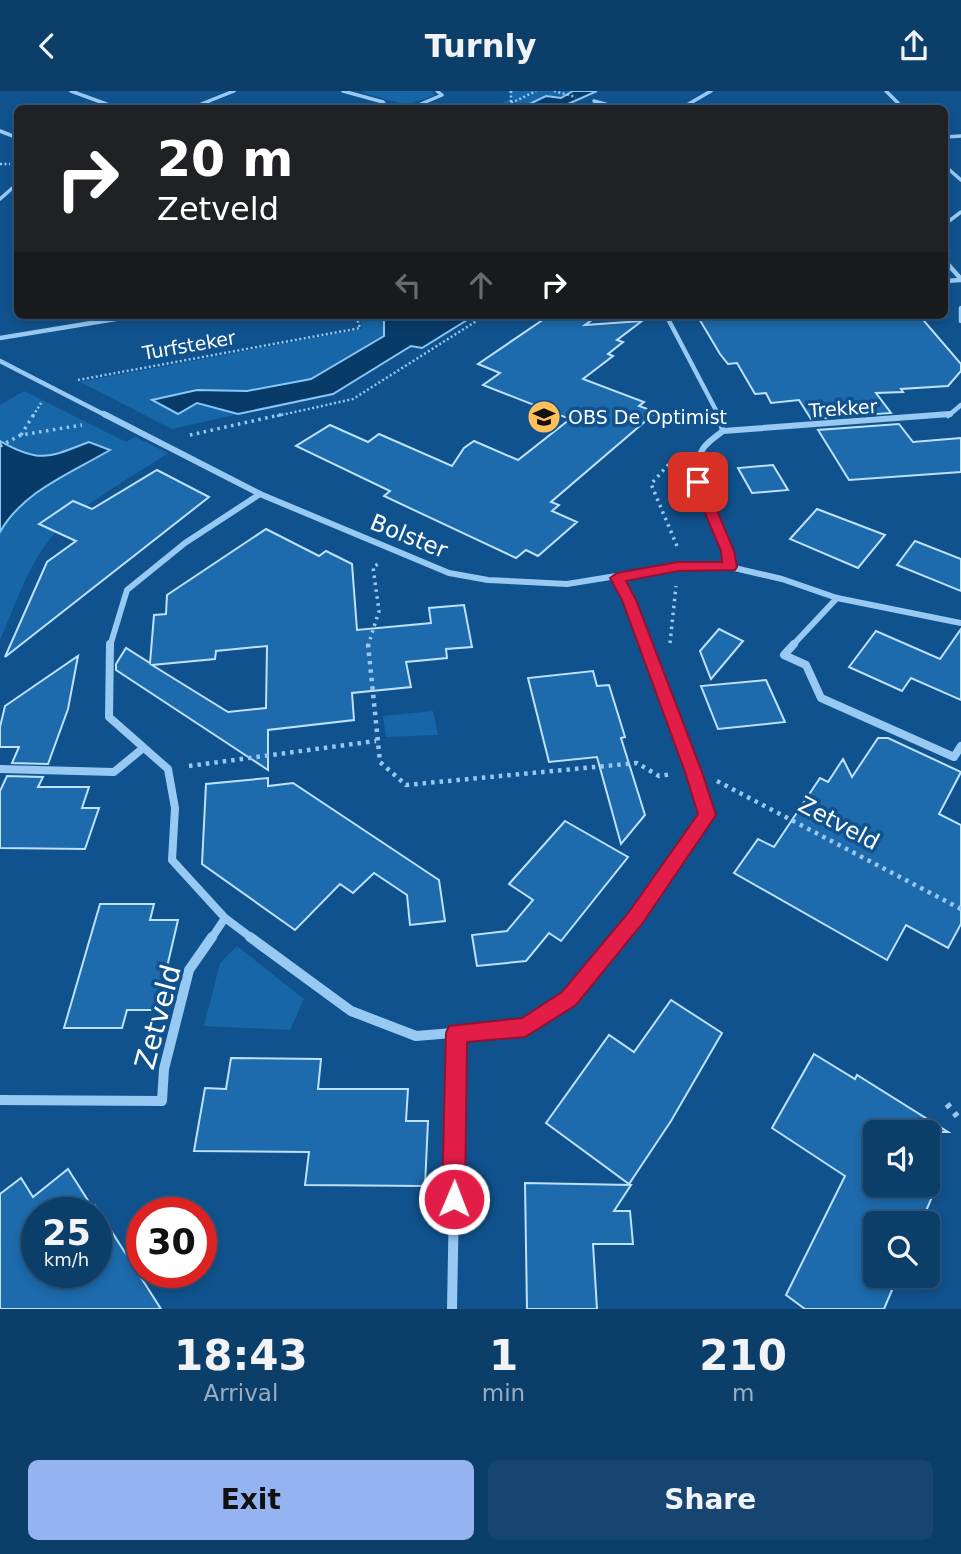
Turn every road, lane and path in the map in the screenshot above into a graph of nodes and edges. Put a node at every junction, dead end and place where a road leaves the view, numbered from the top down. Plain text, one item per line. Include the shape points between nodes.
1 (71, 91) edge
2 (234, 91) edge
3 (342, 91) edge
4 (438, 91) edge
5 (511, 91) edge
6 (536, 91) edge
7 (554, 91) edge
8 (711, 91) edge
9 (886, 91) edge
10 (350, 92) edge
11 (83, 93) edge
12 (561, 93) dead end
13 (594, 101) dead end
14 (204, 103) junction
15 (511, 103) junction
16 (111, 105) edge
17 (199, 105) edge
18 (211, 105) edge
19 (385, 105) edge
20 (419, 105) edge
21 (507, 105) edge
22 (608, 105) edge
23 (687, 105) edge
24 (900, 105) edge
25 (14, 187) edge
26 (0, 199) edge
27 (948, 264) edge
28 (961, 279) edge
29 (960, 311) edge
30 (73, 319) edge
31 (116, 319) edge
32 (357, 319) edge
33 (480, 319) edge
34 (668, 319) edge
35 (961, 321) edge
36 (75, 326) junction
37 (0, 338) edge
38 (0, 361) edge
39 (52, 385) junction
40 (961, 405) edge
41 (118, 419) junction
42 (723, 431) junction
43 (21, 435) junction
44 (160, 442) junction
45 (0, 446) edge
46 (701, 447) junction
47 (260, 494) junction
48 (396, 552) junction
49 (678, 566) junction
50 (730, 567) junction
51 (617, 578) junction
52 (837, 599) junction
53 (961, 623) edge
54 (670, 651) dead end
55 (376, 741) junction
56 (961, 746) edge
57 (142, 749) junction
58 (0, 769) edge
59 (168, 769) junction
60 (694, 772) junction
61 (719, 781) junction
62 (698, 783) junction
63 (961, 909) edge
64 (225, 918) junction
65 (457, 1033) junction
66 (0, 1100) edge
67 (947, 1104) dead end
68 (961, 1121) edge
69 (452, 1309) edge

1 - 11 street
2 - 14 street
3 - 10 street
4 - 20 street via 442,96
5 - 15 path
6 - 15 path
7 - 12 path
8 - 23 street
9 - 24 street
10 - 19 street
11 - 16 street
13 - 22 street
14 - 17 street
14 - 18 street
15 - 21 path
25 - 26 street
27 - 28 street
29 - 35 street
30 - 36 street
31 - 36 street, Turfsteker
32 - 39 path, Turfsteker via 360,328
33 - 44 path via 353,399
34 - 42 street via 718,410
36 - 37 street, Turfsteker
38 - 39 street, Bolster
39 - 41 street, Bolster
39 - 43 path
40 - 42 street, Trekker via 948,416
41 - 43 path
41 - 44 street, Bolster
42 - 46 street
43 - 45 path
44 - 47 street, Bolster
46 - 49 path via 682,450 651,484 676,543
46 - 50 street via 695,467 698,482
47 - 48 street, Bolster
47 - 57 street via 185,543 127,590 110,644 109,717
48 - 51 street, Bolster via 449,573 488,580 567,584
48 - 55 path via 373,567 379,611 368,643
49 - 50 street, Bolster
49 - 51 street, Bolster
49 - 54 path
50 - 52 street, Bolster
51 - 60 street
52 - 53 street, Bolster
52 - 56 street via 784,655 806,665 821,698 954,757
55 - 59 path
55 - 60 path via 380,762 406,785 637,763 659,776
57 - 58 street via 114,772
57 - 59 street
59 - 64 street via 175,808 172,860
60 - 61 path via 715,770
60 - 62 street
61 - 62 path
61 - 63 path, Zetveld
62 - 65 street via 707,815 635,918 569,998 525,1027
64 - 65 street via 351,1011 416,1036
64 - 66 street, Zetveld via 189,970 164,1069 162,1101
65 - 69 street
67 - 68 path

